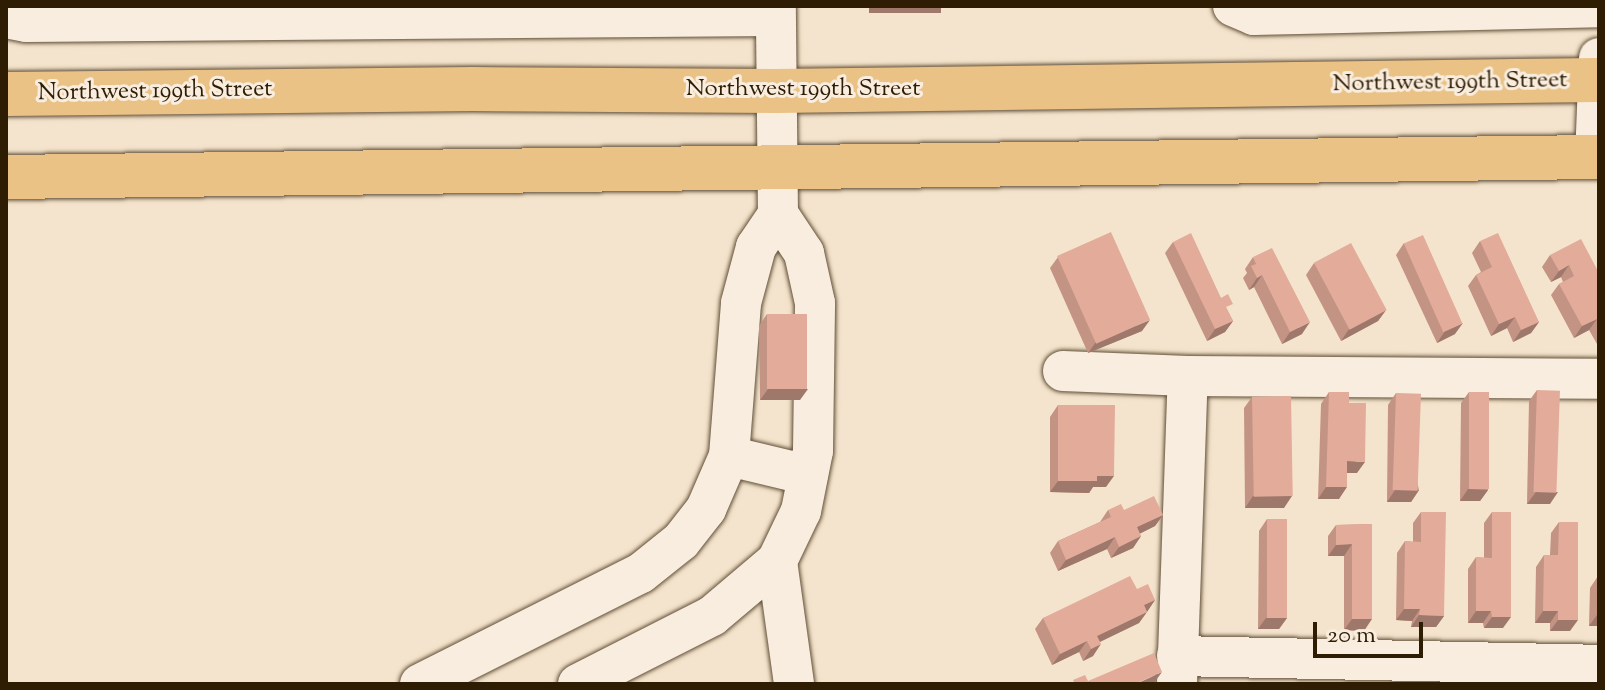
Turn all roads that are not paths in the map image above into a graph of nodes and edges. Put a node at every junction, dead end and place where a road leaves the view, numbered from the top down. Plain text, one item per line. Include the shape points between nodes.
1 (1233, 6) edge
2 (1599, 7) edge
3 (776, 11) edge
4 (360, 13) edge
5 (6, 18) edge
6 (1598, 73) edge
7 (776, 91) junction
8 (6, 94) edge
9 (1597, 158) edge
10 (777, 168) junction
11 (6, 177) edge
12 (778, 214) junction
13 (1063, 371) dead end
14 (1188, 376) junction
15 (1599, 379) edge
16 (729, 456) junction
17 (808, 475) junction
18 (777, 561) junction
19 (1599, 665) edge
20 (1177, 670) edge
21 (1476, 673) edge
22 (420, 684) edge
23 (578, 684) edge
24 (794, 684) edge

1 - 2 street via 1254,15
3 - 4 street
3 - 7 street
4 - 5 street via 26,22
6 - 7 main road, Northwest 199th Street
6 - 9 street
7 - 8 main road, Northwest 199th Street
7 - 10 street
9 - 10 main road
10 - 11 main road
10 - 12 street
12 - 16 street via 756,247 741,303
12 - 17 street via 804,253 815,303 813,451
13 - 14 street
14 - 15 street
14 - 20 street
16 - 17 street
16 - 22 street via 706,509 641,573
17 - 18 street via 801,511
18 - 23 street via 712,616
18 - 24 street
19 - 21 street
20 - 21 street

